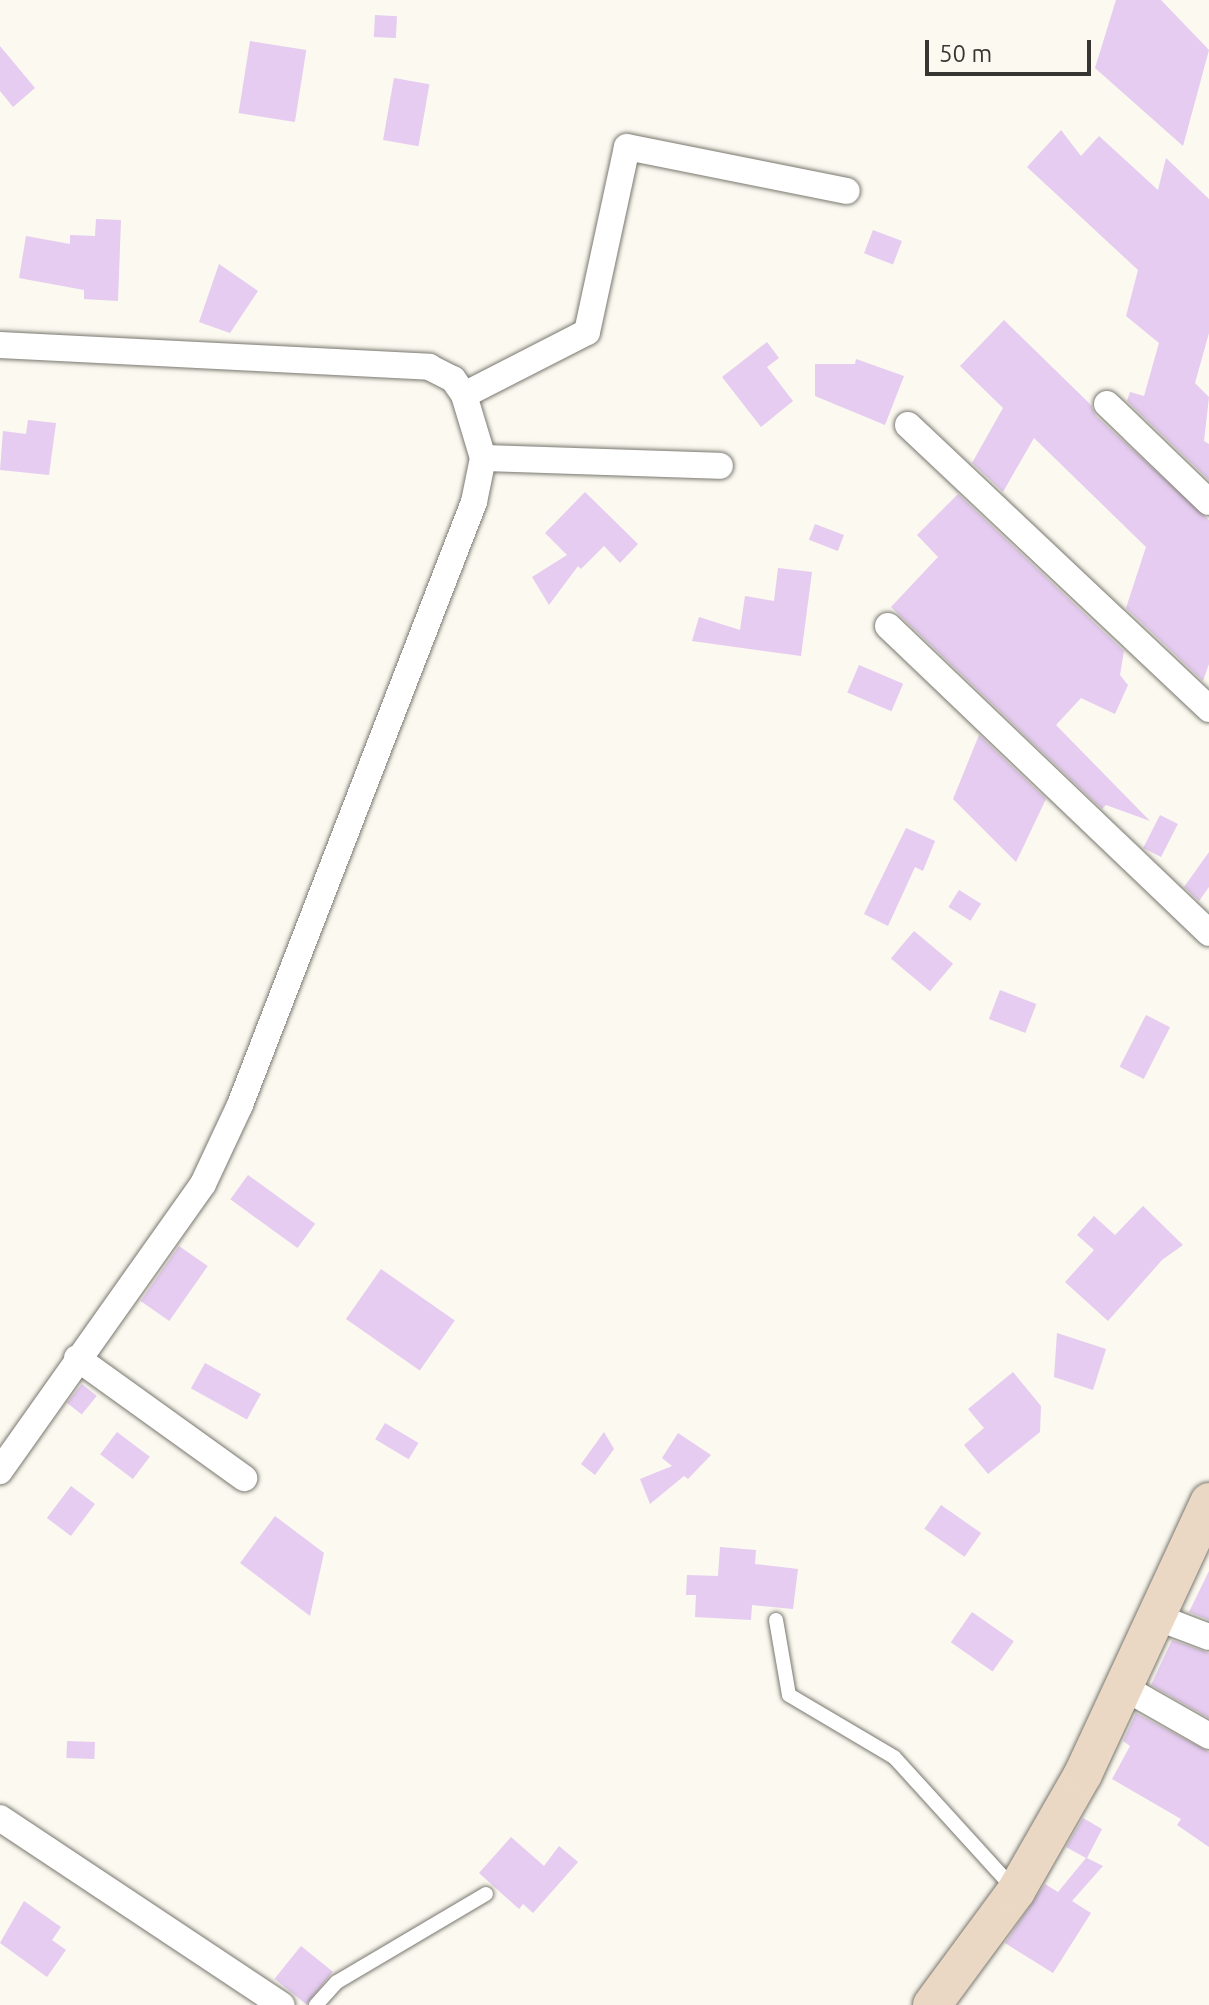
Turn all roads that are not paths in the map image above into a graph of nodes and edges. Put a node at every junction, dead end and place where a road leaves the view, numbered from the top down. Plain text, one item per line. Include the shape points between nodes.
1 (847, 191) dead end
2 (0, 345) edge
3 (464, 395) junction
4 (1107, 404) dead end
5 (908, 425) dead end
6 (483, 458) junction
7 (720, 466) dead end
8 (1209, 502) edge
9 (888, 626) dead end
10 (1209, 709) edge
11 (1209, 933) edge
12 (77, 1358) junction
13 (0, 1471) edge
14 (244, 1478) dead end
15 (1207, 1510) edge
16 (1159, 1618) junction
17 (776, 1620) dead end
18 (1209, 1637) edge
19 (1125, 1688) junction
20 (1209, 1736) edge
21 (0, 1818) edge
22 (1016, 1891) junction
23 (486, 1894) dead end
24 (281, 2005) edge
25 (316, 2005) edge
26 (932, 2005) edge

1 - 3 street via 627,147 587,332
2 - 3 street via 429,367 453,379
3 - 6 street
4 - 8 street
5 - 10 street
6 - 7 street
6 - 12 street via 474,502 240,1105 203,1184
9 - 11 street
12 - 13 street
12 - 14 street
15 - 16 main road
16 - 18 street
16 - 19 main road
17 - 22 lane via 789,1695 894,1757
19 - 20 street
19 - 22 main road
21 - 24 street
22 - 26 main road
23 - 25 lane via 337,1982

